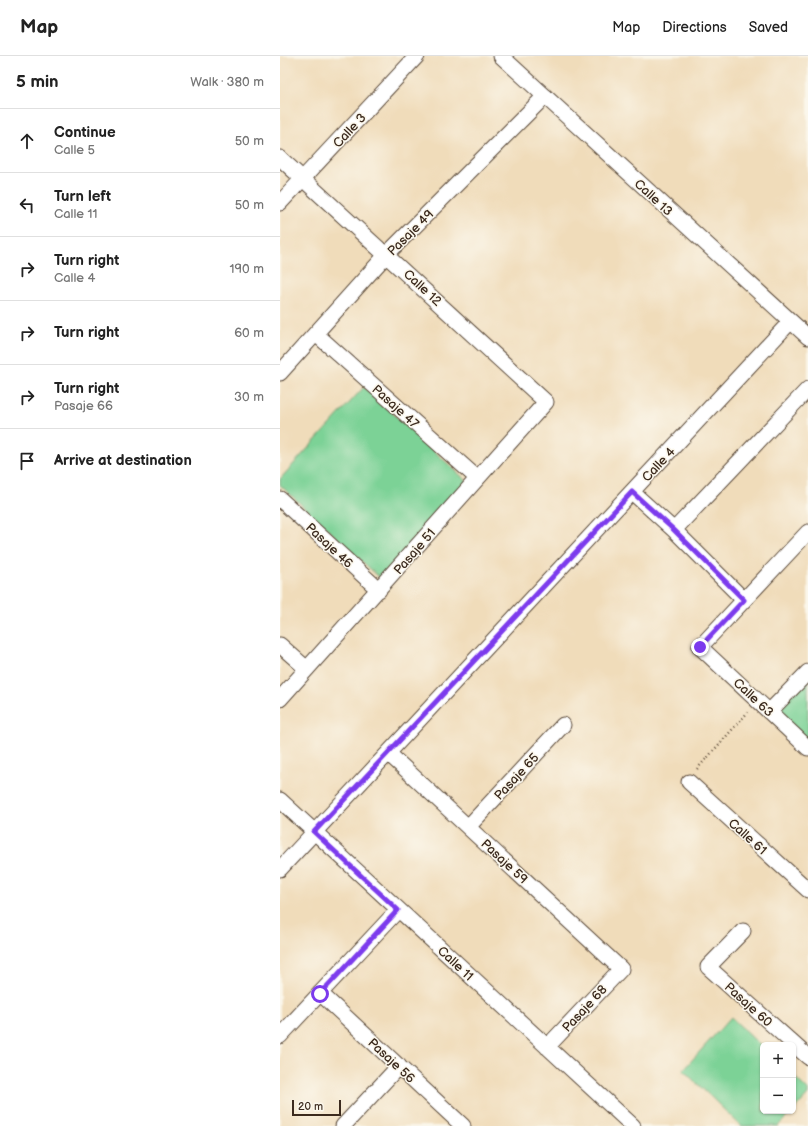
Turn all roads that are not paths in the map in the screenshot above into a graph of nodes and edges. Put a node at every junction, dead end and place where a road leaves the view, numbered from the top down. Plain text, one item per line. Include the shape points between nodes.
1 (417, 56) edge
2 (502, 56) edge
3 (545, 96) junction
4 (280, 158) edge
5 (302, 179) junction
6 (280, 203) edge
7 (387, 254) junction
8 (790, 322) junction
9 (316, 334) junction
10 (808, 337) edge
11 (280, 373) edge
12 (808, 389) edge
13 (546, 402) joint
14 (477, 478) junction
15 (632, 492) junction
16 (280, 499) edge
17 (674, 530) junction
18 (808, 532) edge
19 (379, 590) junction
20 (744, 600) junction
21 (280, 645) edge
22 (307, 669) junction
23 (808, 672) edge
24 (280, 699) edge
25 (769, 712) junction
26 (563, 726) dead end
27 (808, 748) edge
28 (388, 753) junction
29 (689, 782) road end
30 (280, 800) edge
31 (468, 827) junction
32 (314, 832) junction
33 (280, 870) edge
34 (808, 890) edge
35 (398, 910) junction
36 (743, 931) dead end
37 (621, 970) joint
38 (320, 994) junction
39 (280, 1036) edge
40 (547, 1047) junction
41 (808, 1057) edge
42 (399, 1066) junction
43 (343, 1126) edge
44 (463, 1126) edge
45 (632, 1126) edge

1 - 5 street, Calle 3
2 - 3 street, Calle 13
3 - 7 street, Pasaje 49
3 - 8 street, Calle 13
4 - 5 street, Calle 12
5 - 6 street, Calle 3
5 - 7 street, Calle 12
7 - 9 street, Pasaje 49
7 - 13 street, Calle 12
8 - 10 street, Calle 13
8 - 15 street, Calle 4
9 - 11 street, Pasaje 49
9 - 14 street, Pasaje 47
12 - 17 street
13 - 14 street, Pasaje 51
14 - 19 street, Pasaje 51
15 - 17 street
15 - 28 street, Calle 4
16 - 19 street, Pasaje 46
17 - 20 street
18 - 20 street
19 - 22 street, Pasaje 51
20 - 25 street, Calle 63 via 700,647
21 - 22 street
22 - 24 street, Pasaje 51
23 - 25 street
25 - 27 street, Calle 63
26 - 31 street, Pasaje 65
28 - 31 street, Pasaje 59
28 - 32 street, Calle 4
29 - 34 street, Calle 61
30 - 32 street, Calle 11
31 - 37 street, Pasaje 59
32 - 33 street, Calle 4
32 - 35 street, Calle 11
35 - 38 street
35 - 40 street, Calle 11
36 - 41 street, Pasaje 60 via 708,967
37 - 40 street, Pasaje 68
38 - 39 street
38 - 42 street, Pasaje 56
40 - 45 street, Calle 11
42 - 43 street
42 - 44 street, Pasaje 56

